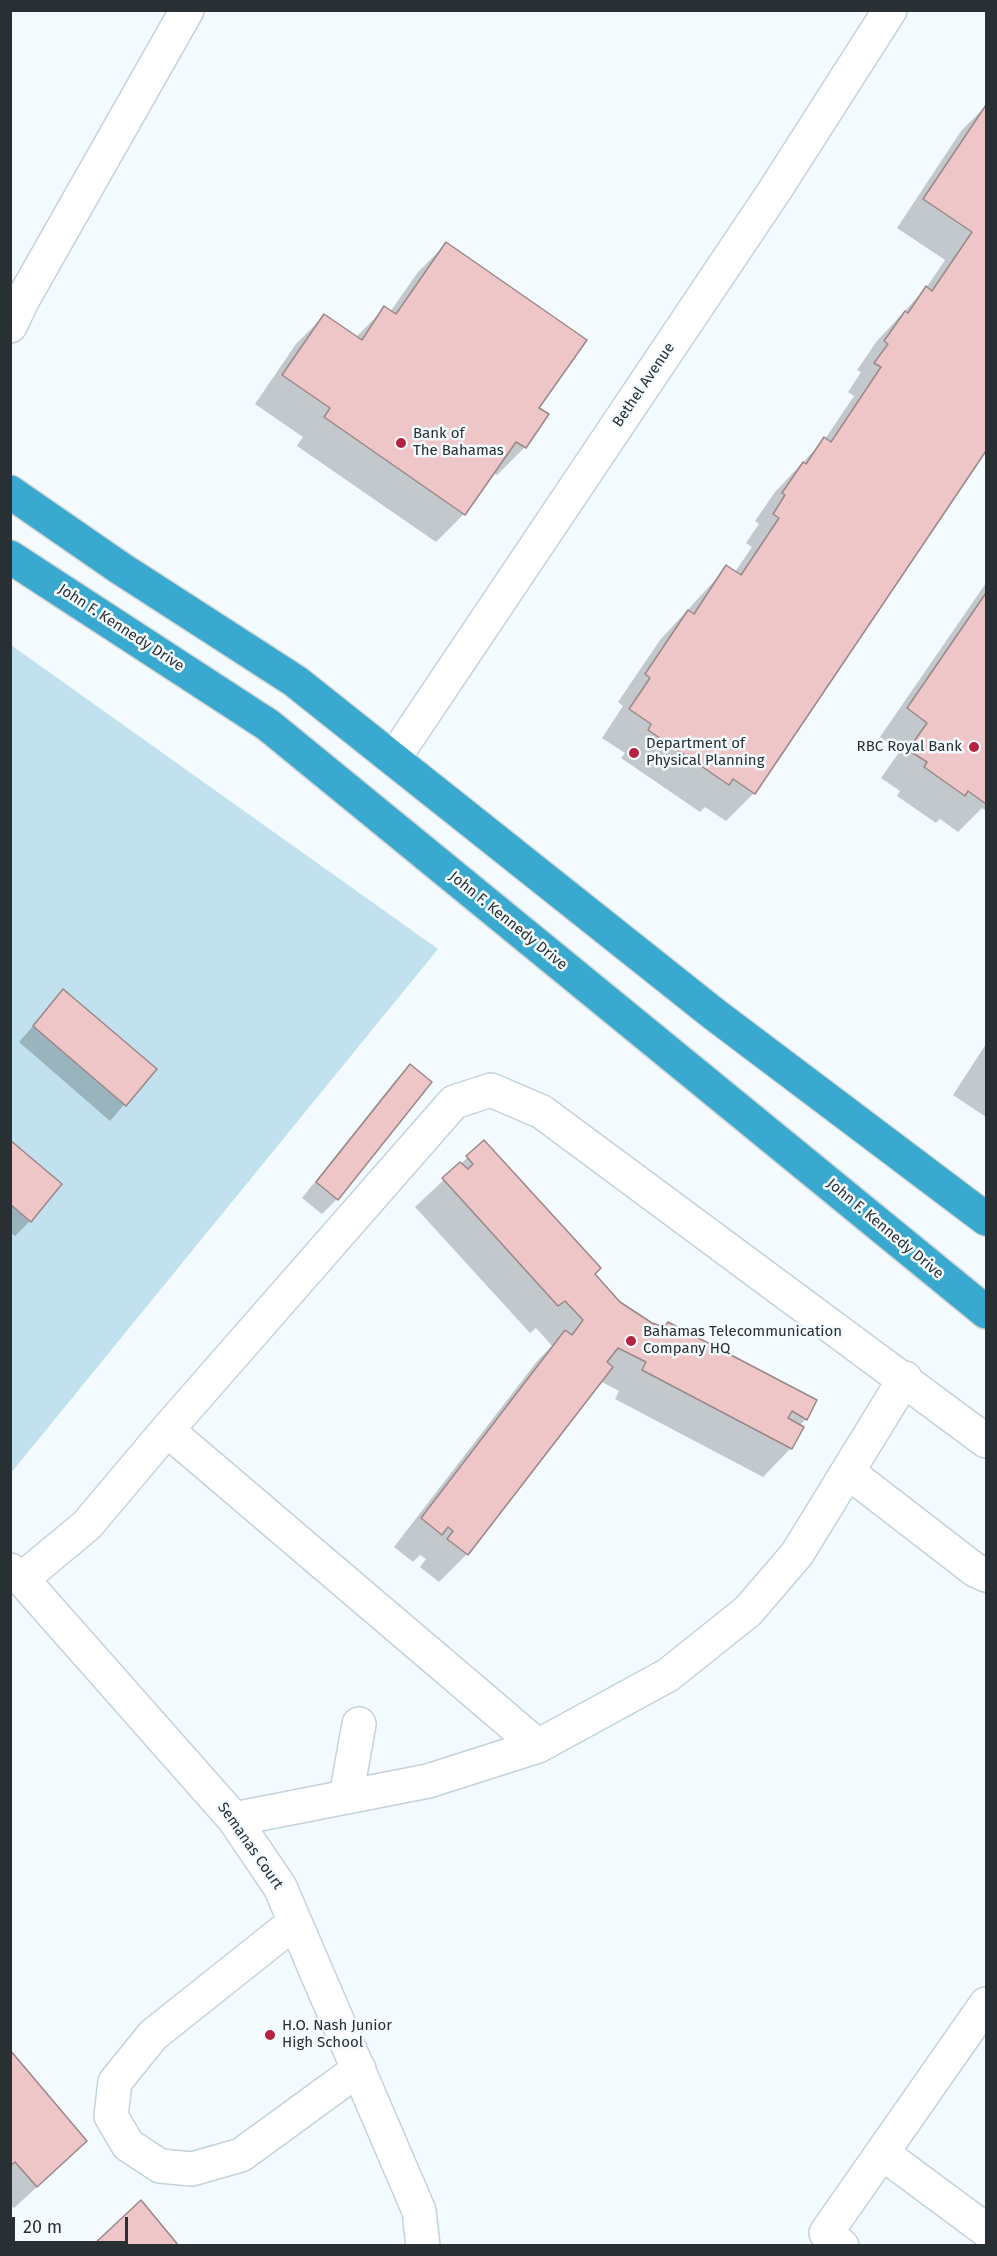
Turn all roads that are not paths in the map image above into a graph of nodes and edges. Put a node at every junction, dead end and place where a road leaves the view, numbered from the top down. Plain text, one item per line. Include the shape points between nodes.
1 (188, 10) edge
2 (890, 10) edge
3 (10, 326) edge
4 (10, 492) edge
5 (10, 557) edge
6 (394, 758) junction
7 (987, 1219) edge
8 (987, 1312) edge
9 (905, 1378) junction
10 (167, 1430) junction
11 (987, 1441) edge
12 (848, 1472) junction
13 (16, 1575) edge
14 (987, 1575) edge
15 (359, 1724) dead end
16 (538, 1746) junction
17 (346, 1797) junction
18 (234, 1819) junction
19 (295, 1922) junction
20 (987, 2004) edge
21 (359, 2069) junction
22 (882, 2153) junction
23 (985, 2226) edge
24 (423, 2246) edge
25 (842, 2246) edge

1 - 3 street
2 - 6 street, Bethel Avenue via 775,190
4 - 6 highway via 295,681
5 - 8 highway, John F. Kennedy Drive via 268,725
6 - 7 highway via 714,1014
9 - 10 street via 542,1112 492,1090 454,1102
9 - 11 street
9 - 12 street
10 - 13 street via 87,1525
10 - 16 street
12 - 14 street via 975,1570
12 - 16 street via 797,1554 748,1611 668,1675
13 - 18 street, Semanas Court
15 - 17 street
16 - 17 street via 428,1781
17 - 18 street
18 - 19 street, Semanas Court via 280,1887
19 - 21 street, Semanas Court
19 - 21 street via 153,2035 115,2082 111,2116 128,2145 160,2166 192,2169 241,2155
20 - 22 street
21 - 24 street, Semanas Court via 419,2211
22 - 23 street
22 - 25 street via 826,2233

